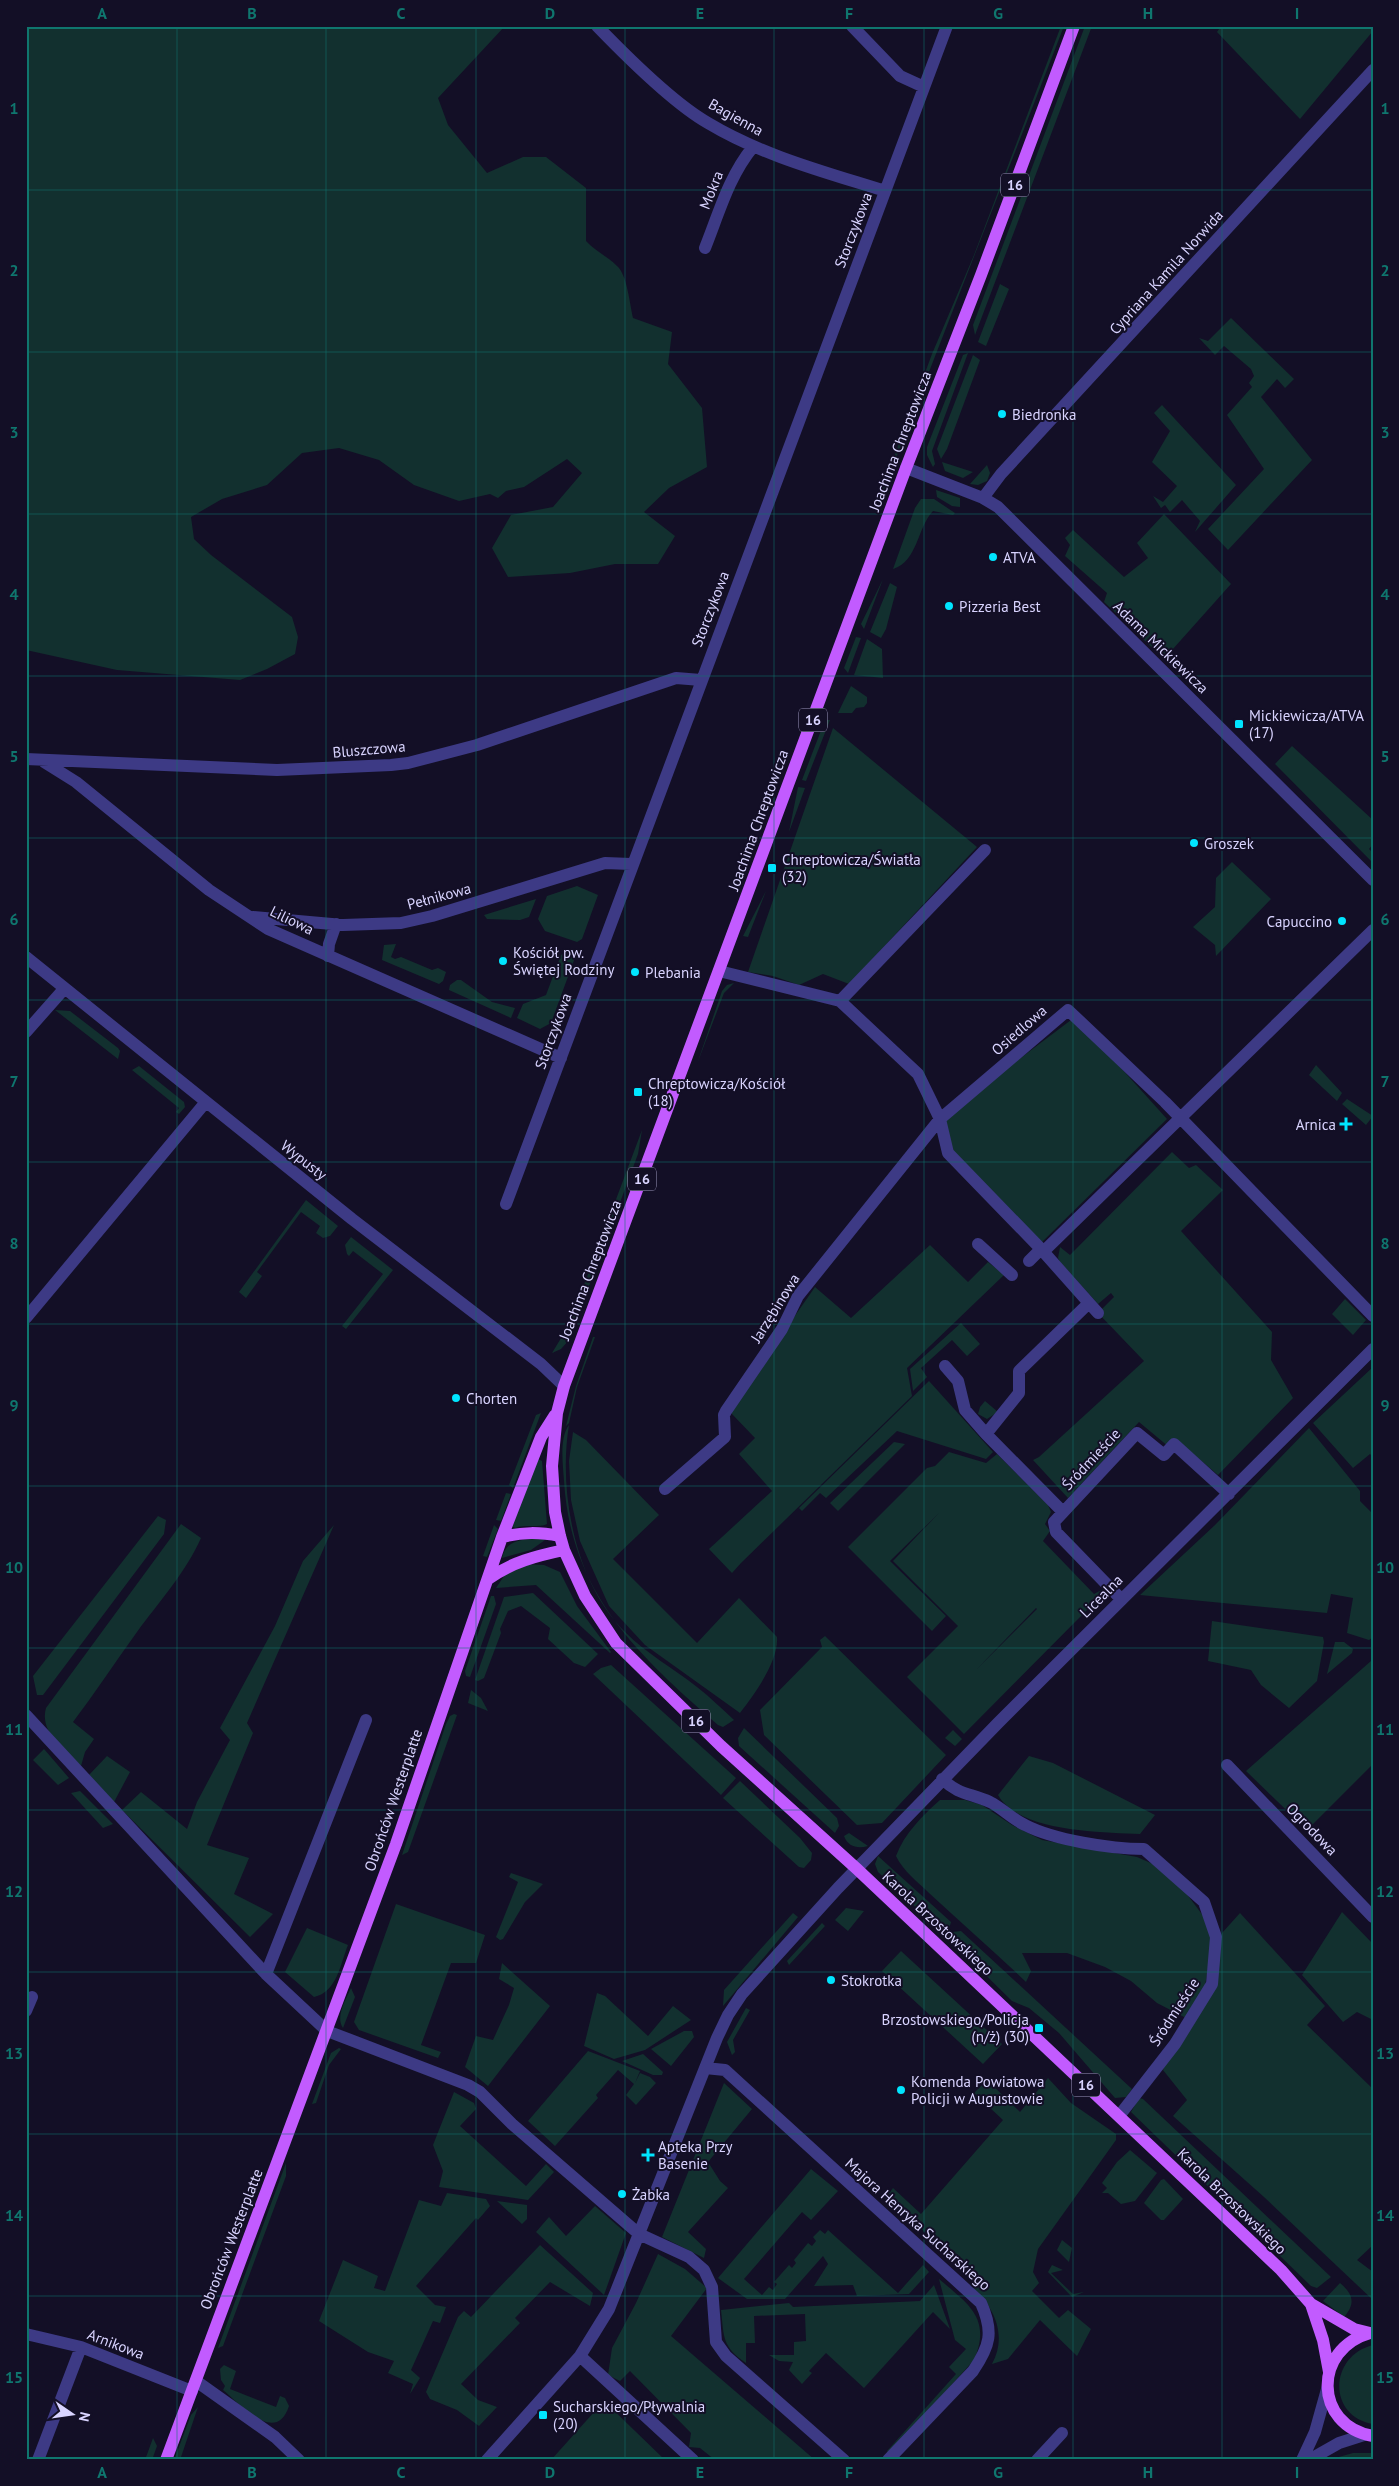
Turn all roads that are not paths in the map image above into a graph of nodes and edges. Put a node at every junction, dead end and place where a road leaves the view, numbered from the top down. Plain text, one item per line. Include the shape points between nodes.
1 (597, 26) edge
2 (852, 26) edge
3 (947, 26) edge
4 (1074, 26) edge
5 (1373, 70) edge
6 (924, 87) junction
7 (753, 146) junction
8 (885, 191) junction
9 (705, 248) dead end
10 (906, 468) junction
11 (983, 498) junction
12 (701, 680) junction
13 (33, 759) edge
14 (985, 850) dead end
15 (631, 864) junction
16 (1373, 880) edge
17 (250, 916) junction
18 (336, 924) junction
19 (1373, 930) edge
20 (328, 956) junction
21 (26, 957) edge
22 (719, 971) junction
23 (64, 989) junction
24 (840, 1001) junction
25 (26, 1032) edge
26 (561, 1058) junction
27 (205, 1103) junction
28 (940, 1119) junction
29 (1181, 1120) junction
30 (506, 1204) dead end
31 (978, 1244) dead end
32 (1042, 1250) junction
33 (1029, 1261) dead end
34 (1012, 1275) dead end
35 (1089, 1303) junction
36 (1098, 1313) dead end
37 (1373, 1316) edge
38 (26, 1318) edge
39 (1373, 1349) edge
40 (945, 1366) dead end
41 (564, 1386) junction
42 (557, 1413) junction
43 (986, 1434) junction
44 (665, 1490) dead end
45 (1229, 1494) junction
46 (1063, 1512) junction
47 (560, 1536) junction
48 (502, 1537) junction
49 (564, 1550) junction
50 (488, 1578) junction
51 (1121, 1599) junction
52 (26, 1715) edge
53 (366, 1720) dead end
54 (1226, 1765) dead end
55 (942, 1779) junction
56 (857, 1869) junction
57 (1373, 1917) edge
58 (266, 1974) junction
59 (32, 1997) dead end
60 (26, 2011) edge
61 (327, 2031) junction
62 (705, 2068) junction
63 (1119, 2116) junction
64 (639, 2234) junction
65 (1311, 2304) junction
66 (1371, 2333) edge
67 (26, 2334) edge
68 (81, 2347) junction
69 (580, 2356) junction
70 (1329, 2372) junction
71 (194, 2386) junction
72 (1327, 2389) junction
73 (1062, 2433) dead end
74 (1368, 2435) edge
75 (38, 2460) edge
76 (166, 2460) edge
77 (299, 2460) edge
78 (487, 2460) edge
79 (693, 2460) edge
80 (844, 2460) edge
81 (888, 2460) edge
82 (1037, 2460) edge
83 (1302, 2460) edge
84 (1308, 2460) edge

1 - 7 street, Bagienna via 670,94 707,123
2 - 6 street via 900,76
3 - 6 street, Storczykowa
4 - 10 main road, Joachima Chreptowicza / 16
5 - 11 street, Cypriana Kamila Norwida via 1001,474
6 - 8 street, Storczykowa
7 - 8 street, Bagienna
7 - 9 street, Mokra via 739,164
8 - 12 street, Storczykowa
10 - 11 street, Adama Mickiewicza
10 - 22 main road, Joachima Chreptowicza / 16
11 - 16 street, Adama Mickiewicza via 998,507
12 - 13 street, Bluszczowa via 676,678 477,745 408,763 277,770
12 - 15 street, Storczykowa
13 - 17 street, Liliowa via 76,782 209,890
14 - 24 street
15 - 18 street, Pełnikowa via 604,863 408,921
15 - 26 street, Storczykowa
17 - 18 street, Pełnikowa
17 - 20 street, Liliowa
18 - 20 street via 328,944
19 - 29 street
20 - 26 street, Liliowa
21 - 23 street, Wypusty
22 - 24 street
22 - 41 main road, Joachima Chreptowicza / 16
23 - 25 street
23 - 27 street, Wypusty
24 - 28 street via 918,1074
26 - 30 street, Storczykowa
27 - 38 street
27 - 41 street, Wypusty via 541,1364
28 - 29 street, Osiedlowa via 1068,1010
28 - 32 street via 948,1153
28 - 44 street, Jarzębinowa via 798,1296 782,1329 726,1411 725,1437
29 - 32 street
29 - 37 street, Osiedlowa
31 - 34 street
32 - 33 street
32 - 35 street
35 - 36 street
35 - 43 street via 1019,1371 1020,1393
39 - 45 street, Licealna
40 - 43 street via 958,1381 966,1410
41 - 42 main road, Joachima Chreptowicza / 16
42 - 47 main road, Joachima Chreptowicza / 16 via 552,1466
42 - 48 main road, Obrońców Westerplatte via 541,1437
43 - 46 street
45 - 46 street, Śródmieście via 1174,1444 1164,1456 1137,1433
45 - 51 street, Licealna
46 - 51 street, Śródmieście via 1054,1522 1056,1532
47 - 48 main road via 528,1532
47 - 49 main road, Joachima Chreptowicza / 16
48 - 50 main road, Obrońców Westerplatte
49 - 50 main road via 529,1557
49 - 56 main road, Karola Brzostowskiego / 16 via 585,1596 616,1643 721,1746
50 - 61 main road, Obrońców Westerplatte
51 - 55 street, Licealna
52 - 58 street
53 - 58 street
54 - 57 street, Ogrodowa
55 - 56 street, Licealna
55 - 63 street, Śródmieście via 953,1789 991,1802 1044,1834 1127,1849 1144,1849 1204,1902 1216,1937 1212,1984 1175,2044
56 - 62 street via 742,1994 728,2015
56 - 63 main road, Karola Brzostowskiego / 16
58 - 61 street
59 - 60 street
61 - 64 street via 474,2088
61 - 71 main road, Obrońców Westerplatte
62 - 64 street
62 - 81 street, Majora Henryka Sucharskiego via 725,2070 981,2303 988,2320 989,2338 984,2355 973,2371
63 - 65 main road, Karola Brzostowskiego / 16 via 1281,2270
64 - 69 street via 609,2309
64 - 80 street via 689,2257 704,2270 712,2287 716,2342 726,2356
65 - 66 main road, Karola Brzostowskiego / 16 via 1343,2323
65 - 70 main road, Karola Brzostowskiego / 16
66 - 70 main road via 1344,2346
67 - 68 street, Arnikowa
68 - 71 street, Arnikowa
68 - 75 street
69 - 78 street
69 - 79 street
70 - 72 main road
71 - 76 main road, Obrońców Westerplatte
71 - 77 street via 275,2437
72 - 74 main road via 1336,2414 1348,2427
72 - 83 street via 1315,2432
73 - 82 street
74 - 84 street via 1339,2443

